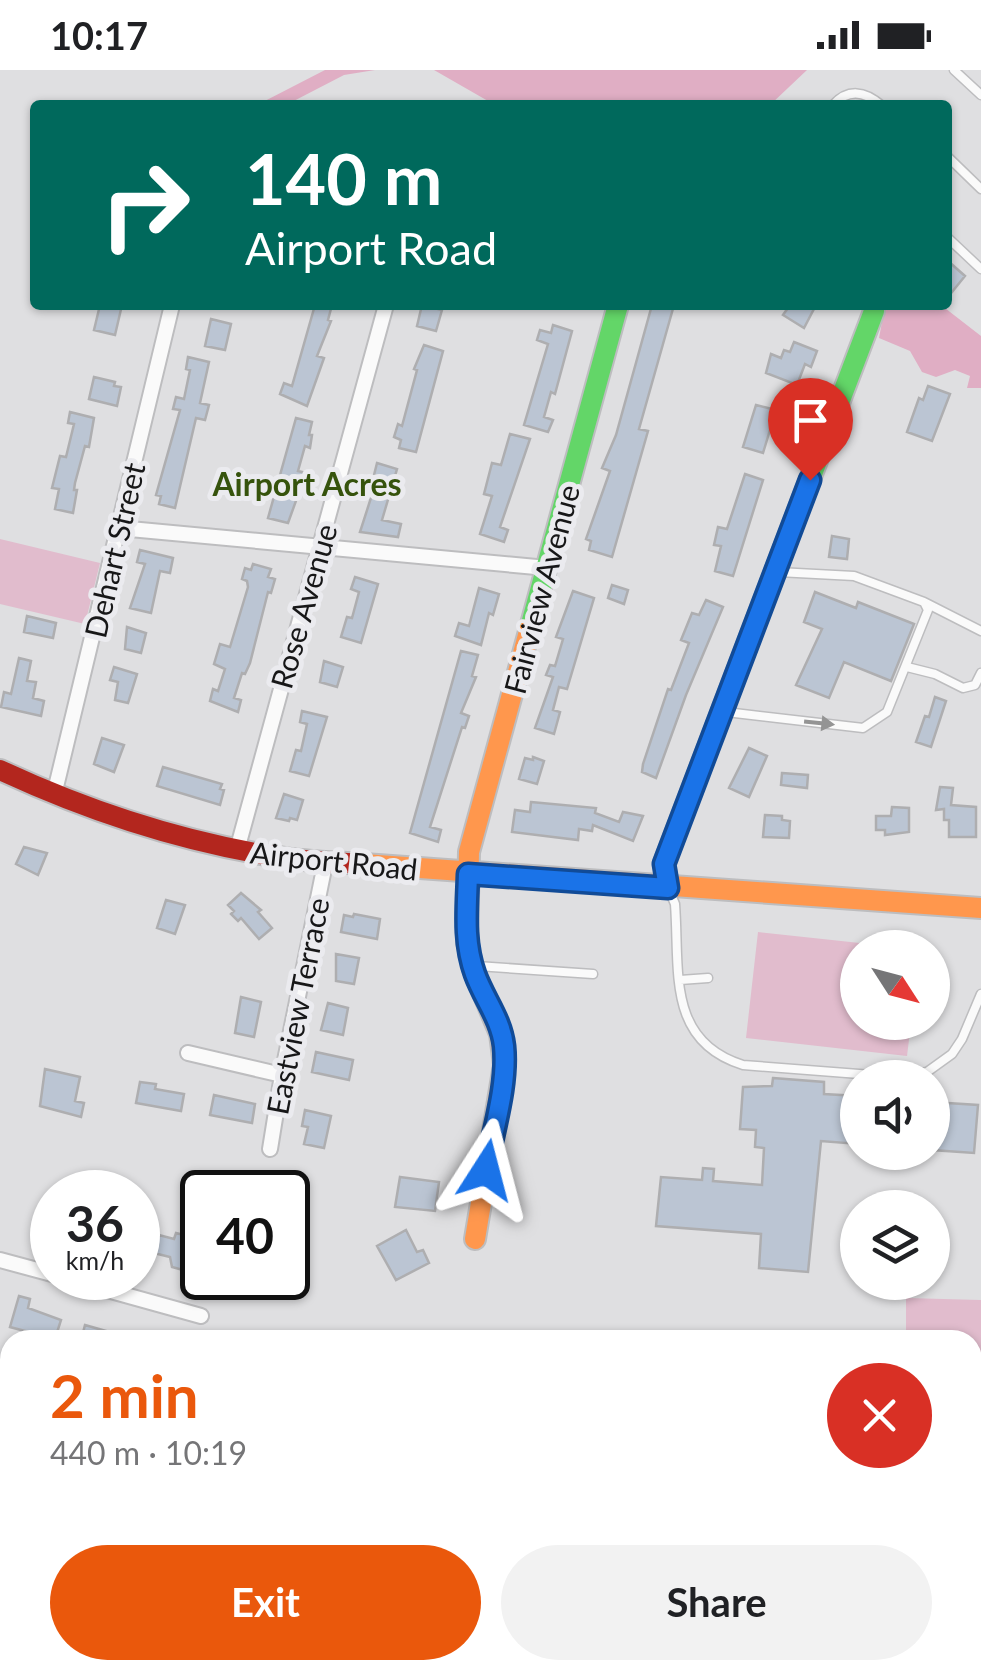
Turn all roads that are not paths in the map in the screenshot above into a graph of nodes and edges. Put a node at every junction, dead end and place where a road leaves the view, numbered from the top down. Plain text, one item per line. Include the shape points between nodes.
1 (954, 70) edge
2 (981, 95) edge
3 (838, 100) edge
4 (871, 100) edge
5 (952, 162) edge
6 (981, 189) edge
7 (952, 242) edge
8 (981, 269) edge
9 (171, 310) edge
10 (385, 310) edge
11 (617, 310) edge
12 (874, 310) dead end
13 (120, 528) junction
14 (319, 548) junction
15 (547, 568) junction
16 (775, 572) junction
17 (924, 602) junction
18 (981, 631) edge
19 (907, 667) junction
20 (981, 673) edge
21 (722, 712) junction
22 (0, 770) edge
23 (54, 795) junction
24 (238, 850) junction
25 (325, 864) junction
26 (468, 874) junction
27 (668, 888) junction
28 (981, 908) edge
29 (473, 966) junction
30 (593, 974) dead end
31 (708, 978) dead end
32 (680, 980) junction
33 (981, 994) edge
34 (188, 1053) dead end
35 (282, 1075) junction
36 (270, 1148) dead end
37 (475, 1239) dead end
38 (0, 1260) edge
39 (30, 1268) edge
40 (143, 1300) edge
41 (201, 1316) dead end

1 - 2 lane
3 - 4 lane via 858,93
5 - 6 lane
7 - 8 lane
9 - 13 street, Dehart Street
10 - 14 street, Rose Avenue
11 - 15 street, Fairview Avenue
12 - 16 street
13 - 14 street
13 - 23 street, Dehart Street
14 - 15 street
14 - 24 street, Rose Avenue
15 - 26 street, Fairview Avenue
16 - 17 lane via 854,576
16 - 21 street
17 - 18 lane
17 - 19 lane via 928,610
19 - 20 lane via 963,688 975,685
21 -> 19 lane via 863,728 887,712
21 - 27 street via 664,864
22 - 23 street, Airport Road
23 - 24 street, Airport Road
24 - 25 street, Airport Road
25 - 26 street, Airport Road
25 - 35 street, Eastview Terrace
26 - 27 street, Airport Road
26 - 29 street, Fairview Avenue via 466,938
27 - 28 street, Airport Road
27 - 32 lane
29 - 30 lane
29 - 37 street, Fairview Avenue via 504,1046
31 - 32 lane
32 - 33 lane via 685,1019 700,1042 728,1060 898,1077 928,1072 952,1054
34 - 35 street
35 - 36 street, Eastview Terrace
38 - 39 street
40 - 41 street

